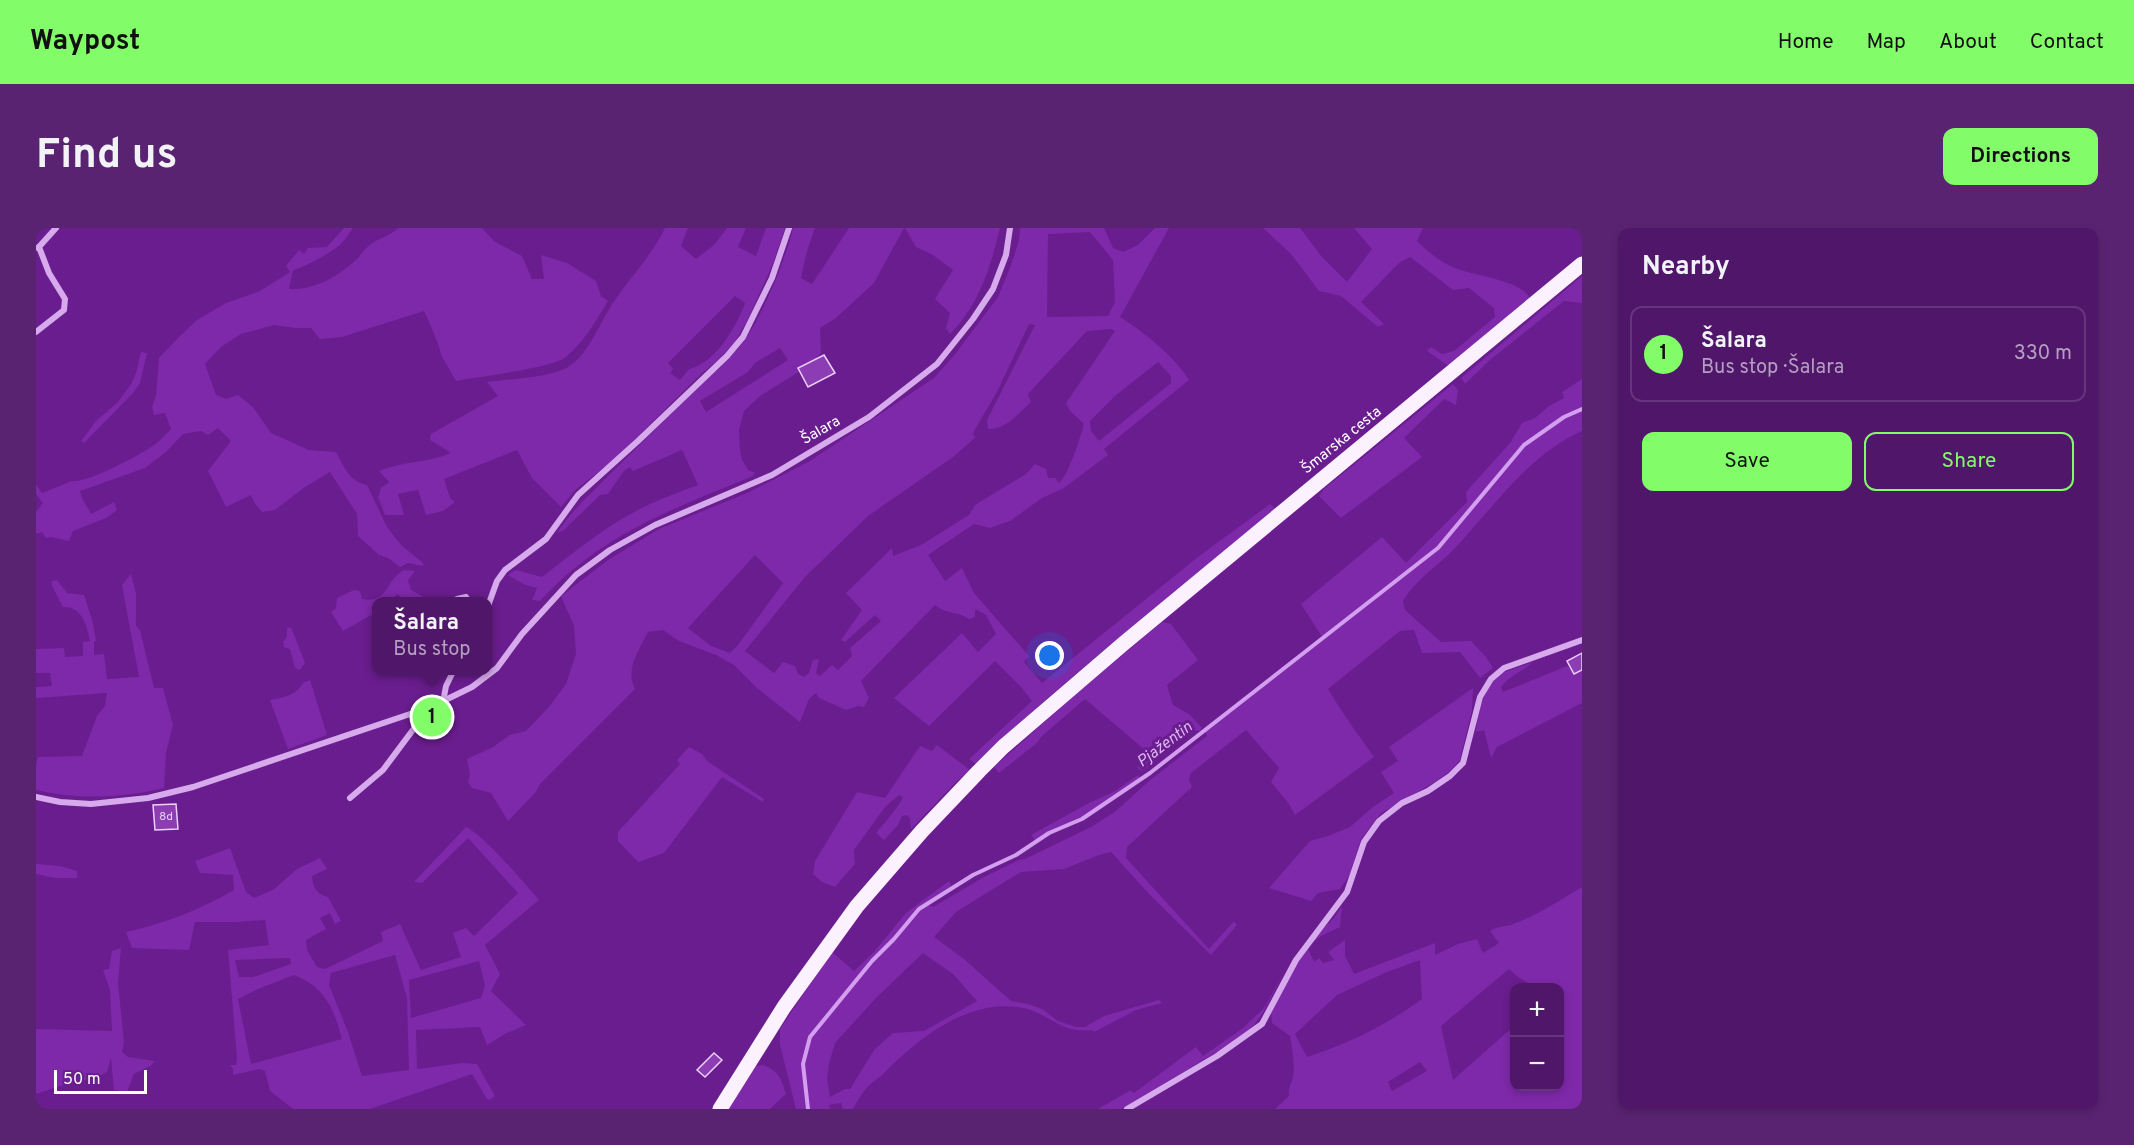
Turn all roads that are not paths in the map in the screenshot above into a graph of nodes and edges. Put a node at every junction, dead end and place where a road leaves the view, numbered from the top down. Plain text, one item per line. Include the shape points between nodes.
1 (56, 228) edge
2 (789, 228) edge
3 (1010, 228) edge
4 (38, 248) edge
5 (1582, 264) edge
6 (36, 332) edge
7 (491, 597) edge
8 (1582, 640) edge
9 (492, 672) edge
10 (452, 675) edge
11 (488, 675) edge
12 (442, 702) junction
13 (431, 707) junction
14 (36, 797) edge
15 (350, 798) dead end
16 (720, 1109) edge
17 (1127, 1109) edge

1 - 4 street
2 - 7 street via 772,278 743,337 578,495 546,539 505,570
3 - 9 street, Šalara via 1006,255 993,289 937,364 869,417 772,475 655,525 610,550 576,575
4 - 6 street via 65,299 64,310
5 - 16 main road, Šmarska cesta via 1003,747 857,906 784,1007
8 - 17 street via 1504,668 1491,679 1480,698 1463,763 1450,776 1379,821 1364,843 1347,892 1306,944 1262,1024 1217,1056
10 - 12 street
11 - 12 street, Šalara
12 - 13 street, Šalara
13 - 14 street, Šalara via 159,795 91,804
13 - 15 street via 383,770

